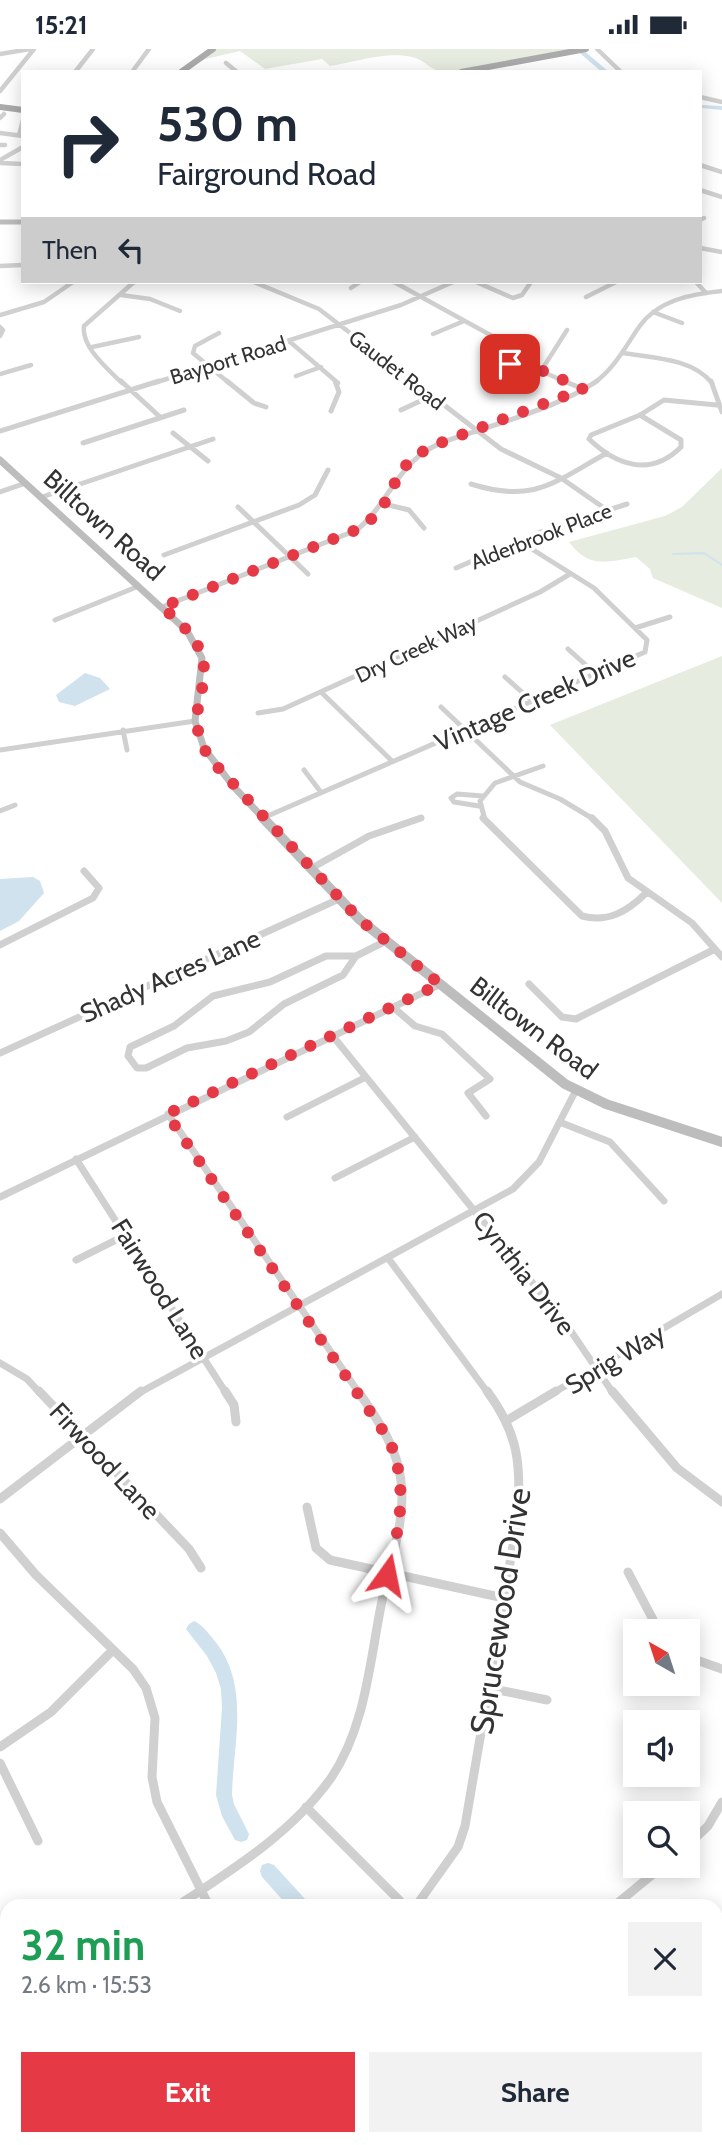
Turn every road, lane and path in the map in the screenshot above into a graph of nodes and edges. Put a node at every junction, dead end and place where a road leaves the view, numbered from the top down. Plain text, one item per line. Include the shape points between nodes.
1 (32, 49) edge
2 (93, 49) edge
3 (149, 49) edge
4 (213, 49) edge
5 (585, 49) edge
6 (597, 49) edge
7 (0, 51) edge
8 (226, 63) dead end
9 (77, 70) edge
10 (133, 70) edge
11 (184, 70) edge
12 (235, 70) edge
13 (472, 70) edge
14 (619, 70) edge
15 (0, 80) edge
16 (9, 81) junction
17 (0, 91) edge
18 (702, 97) edge
19 (722, 102) edge
20 (0, 107) edge
21 (21, 110) edge
22 (1, 134) edge
23 (21, 135) edge
24 (21, 148) edge
25 (0, 161) edge
26 (21, 164) edge
27 (702, 166) edge
28 (722, 173) edge
29 (702, 191) edge
30 (722, 197) edge
31 (0, 222) edge
32 (21, 222) edge
33 (702, 248) edge
34 (722, 252) edge
35 (21, 265) edge
36 (0, 266) edge
37 (70, 284) edge
38 (132, 284) edge
39 (259, 284) edge
40 (357, 284) edge
41 (398, 284) edge
42 (449, 284) edge
43 (481, 284) edge
44 (530, 284) edge
45 (612, 284) edge
46 (698, 284) edge
47 (352, 288) dead end
48 (722, 291) edge
49 (706, 293) junction
50 (121, 295) junction
51 (423, 297) junction
52 (586, 297) dead end
53 (180, 311) dead end
54 (653, 312) junction
55 (0, 315) edge
56 (464, 321) junction
57 (682, 323) dead end
58 (339, 325) junction
59 (0, 327) edge
60 (567, 330) dead end
61 (219, 333) dead end
62 (433, 334) dead end
63 (0, 336) edge
64 (139, 337) dead end
65 (494, 337) dead end
66 (289, 341) junction
67 (92, 347) junction
68 (624, 353) junction
69 (510, 364) dead end
70 (32, 365) dead end
71 (321, 367) junction
72 (209, 368) junction
73 (541, 370) junction
74 (0, 374) edge
75 (296, 376) dead end
76 (583, 389) junction
77 (129, 390) junction
78 (430, 396) junction
79 (717, 405) junction
80 (265, 407) dead end
81 (184, 410) dead end
82 (401, 410) dead end
83 (331, 411) dead end
84 (722, 412) edge
85 (640, 415) junction
86 (160, 417) junction
87 (475, 430) junction
88 (0, 431) edge
89 (173, 433) dead end
90 (213, 439) dead end
91 (589, 439) junction
92 (578, 440) dead end
93 (83, 443) dead end
94 (190, 447) junction
95 (607, 453) junction
96 (0, 460) edge
97 (208, 461) dead end
98 (328, 470) dead end
99 (561, 478) junction
100 (26, 483) junction
101 (471, 484) dead end
102 (0, 492) edge
103 (42, 497) junction
104 (384, 504) junction
105 (627, 504) dead end
106 (238, 507) dead end
107 (607, 510) junction
108 (254, 522) junction
109 (424, 528) dead end
110 (519, 541) junction
111 (164, 555) dead end
112 (291, 558) junction
113 (456, 568) dead end
114 (308, 574) dead end
115 (570, 574) junction
116 (139, 586) junction
117 (162, 607) junction
118 (670, 617) dead end
119 (55, 619) dead end
120 (635, 628) junction
121 (568, 649) dead end
122 (597, 675) junction
123 (505, 677) dead end
124 (321, 692) junction
125 (534, 703) junction
126 (441, 707) dead end
127 (258, 713) dead end
128 (195, 722) junction
129 (123, 730) junction
130 (467, 731) junction
131 (0, 750) edge
132 (127, 750) dead end
133 (392, 761) junction
134 (543, 766) dead end
135 (304, 770) dead end
136 (511, 775) junction
137 (320, 791) junction
138 (482, 796) junction
139 (15, 805) dead end
140 (479, 806) junction
141 (0, 811) edge
142 (263, 818) junction
143 (421, 818) dead end
144 (310, 869) junction
145 (84, 871) dead end
146 (646, 893) junction
147 (339, 899) junction
148 (384, 942) junction
149 (0, 946) edge
150 (715, 949) junction
151 (356, 956) junction
152 (722, 957) edge
153 (440, 984) junction
154 (529, 984) dead end
155 (394, 1008) junction
156 (332, 1035) junction
157 (0, 1053) edge
158 (366, 1077) junction
159 (576, 1090) junction
160 (167, 1114) junction
161 (486, 1116) dead end
162 (287, 1117) dead end
163 (562, 1123) junction
164 (415, 1137) junction
165 (722, 1142) edge
166 (76, 1159) junction
167 (335, 1178) dead end
168 (0, 1197) edge
169 (664, 1201) dead end
170 (476, 1212) junction
171 (126, 1235) junction
172 (388, 1258) junction
173 (76, 1260) dead end
174 (722, 1294) edge
175 (299, 1305) junction
176 (203, 1356) junction
177 (0, 1363) edge
178 (596, 1370) junction
179 (506, 1421) junction
180 (236, 1422) dead end
181 (80, 1436) junction
182 (0, 1499) edge
183 (722, 1502) edge
184 (307, 1507) dead end
185 (0, 1533) edge
186 (201, 1569) dead end
187 (628, 1572) dead end
188 (387, 1575) junction
189 (504, 1598) junction
190 (653, 1619) edge
191 (113, 1650) junction
192 (700, 1661) edge
193 (722, 1669) edge
194 (489, 1688) junction
195 (547, 1700) dead end
196 (0, 1747) edge
197 (0, 1763) edge
198 (722, 1802) edge
199 (306, 1807) junction
200 (700, 1834) edge
201 (38, 1841) dead end
202 (648, 1878) edge
203 (200, 1891) junction
204 (188, 1899) edge
205 (204, 1899) edge
206 (398, 1899) edge
207 (421, 1899) edge
208 (623, 1899) edge

1 - 7 street
1 - 16 street
2 - 9 street
3 - 10 street
4 - 11 main road
5 - 13 main road
6 - 14 street
8 - 12 street
15 - 16 street
16 - 17 street
18 - 19 street
20 - 21 main road
22 - 23 street
24 - 25 street
25 - 26 street
27 - 28 street
29 - 30 street
31 - 32 main road
33 - 34 street
35 - 36 street
37 - 55 street via 44,302
38 - 50 street
39 - 58 street, Gaudet Road via 318,309
40 - 47 street
41 - 51 street
42 - 51 street, Bayport Road
43 - 44 street via 513,298 522,295
45 - 52 street
46 - 49 street
48 - 49 street
49 - 54 street via 673,301
50 - 53 street via 150,299
50 - 67 street via 84,326 83,334
51 - 56 street
51 - 58 street, Bayport Road
54 - 57 street
54 - 68 street
56 - 62 street
56 - 65 street
58 - 66 street, Bayport Road
58 - 78 street, Gaudet Road
59 - 63 street
60 - 73 street
61 - 72 street via 192,349
64 - 67 street
66 - 71 street
66 - 72 street, Bayport Road
67 - 77 street via 102,364
68 - 76 street via 606,374
68 - 79 street via 699,371 711,381
69 - 73 street
70 - 74 street
71 - 75 street
71 - 83 street via 339,386
72 - 77 street, Bayport Road
72 - 80 street
73 - 76 street
76 - 87 street
77 - 86 street
77 - 88 street, Bayport Road
78 - 82 street
78 - 87 street, Gaudet Road
79 - 84 street
79 - 85 street via 665,400
81 - 86 street
85 - 91 street
85 - 95 street via 679,437 682,445 672,459 639,467
86 - 93 street
87 - 99 street, Gaudet Road via 506,453
87 - 104 street via 418,454 402,469
89 - 94 street
90 - 94 street
91 - 92 street
91 - 95 street
94 - 97 street
94 - 103 street
95 - 99 street
96 - 100 main road, Billtown Road
98 - 108 street via 306,502
99 - 101 street via 524,495 498,494
99 - 107 street, Gaudet Road
100 - 102 street
100 - 103 main road, Billtown Road
103 - 116 main road, Billtown Road
104 - 109 street via 410,510
104 - 112 street via 356,530
105 - 107 street, Alderbrook Place
106 - 108 street
107 - 110 street, Alderbrook Place
108 - 111 street
108 - 112 street
110 - 113 street, Alderbrook Place
110 - 115 street, Vintage Creek Drive
112 - 114 street
112 - 117 street
115 - 120 street, Vintage Creek Drive via 594,589
115 - 124 street, Dry Creek Way
116 - 117 main road, Billtown Road
116 - 119 street
117 - 128 main road, Billtown Road via 187,631 201,655
118 - 120 street
120 - 122 street, Vintage Creek Drive via 648,642 647,650
121 - 122 street
122 - 125 street, Vintage Creek Drive
123 - 125 street
124 - 127 street, Dry Creek Way via 283,709
124 - 133 street
125 - 130 street, Vintage Creek Drive
126 - 130 street
128 - 129 street
128 - 142 main road, Billtown Road via 211,760
129 - 131 street
129 - 132 street
130 - 133 street, Vintage Creek Drive
130 - 136 street
133 - 137 street, Vintage Creek Drive
134 - 136 street
135 - 137 street
136 - 138 street
136 - 146 street via 597,821 628,879
137 - 142 street, Vintage Creek Drive
138 - 140 street
138 - 140 street via 457,794 451,798
139 - 141 street
140 - 146 street via 482,817 501,839 582,916 612,917
142 - 144 main road, Billtown Road
143 - 144 street via 369,836
144 - 147 main road, Billtown Road
145 - 149 street via 99,888 93,898
146 - 150 street via 692,923
147 - 148 main road, Billtown Road
147 - 157 street, Shady Acres Lane
148 - 151 street
148 - 153 main road, Billtown Road
150 - 152 street
150 - 154 street via 576,1019 562,1017
151 - 151 street via 326,956 270,982 213,996 174,1026 130,1047 128,1056 137,1068 146,1068 187,1048 239,1037 284,1004 343,975
153 - 155 street
153 - 159 main road, Billtown Road
155 - 156 street
155 - 161 street via 415,1026 442,1034 490,1079 468,1093
156 - 158 street, Cynthia Drive
156 - 160 street
158 - 162 street
158 - 164 street, Cynthia Drive
159 - 163 street
159 - 165 main road, Billtown Road
160 - 166 street
160 - 175 street
163 - 169 street via 614,1145
163 - 170 street via 529,1175
164 - 167 street
164 - 170 street, Cynthia Drive
166 - 168 street
166 - 171 street, Fairwood Lane
170 - 172 street
170 - 178 street, Cynthia Drive via 566,1324
171 - 173 street
171 - 176 street, Fairwood Lane
172 - 175 street
172 - 179 street, Sprucewood Drive
174 - 178 street, Sprig Way
175 - 176 street
175 - 188 street via 395,1453 401,1503
176 - 180 street, Fairwood Lane via 236,1408
176 - 181 street via 148,1386
177 - 181 street, Firwood Lane via 21,1373
178 - 179 street, Sprig Way
178 - 183 street, Cynthia Drive via 677,1469 694,1486
179 - 189 street, Sprucewood Drive via 521,1472
181 - 182 street
181 - 186 street, Firwood Lane via 189,1549
184 - 188 street via 313,1538 325,1557
185 - 191 street
187 - 190 street
188 - 189 street
188 - 199 street via 351,1741 340,1765
189 - 194 street, Sprucewood Drive
191 - 196 street via 51,1712
191 - 203 street via 133,1669 150,1696 155,1718 152,1777 157,1802
192 - 193 street
194 - 195 street
194 - 207 street, Sprucewood Drive via 462,1837
197 - 201 street
198 - 200 street
199 - 203 street via 276,1837
199 - 206 street
202 - 208 street
203 - 204 street
203 - 205 street

